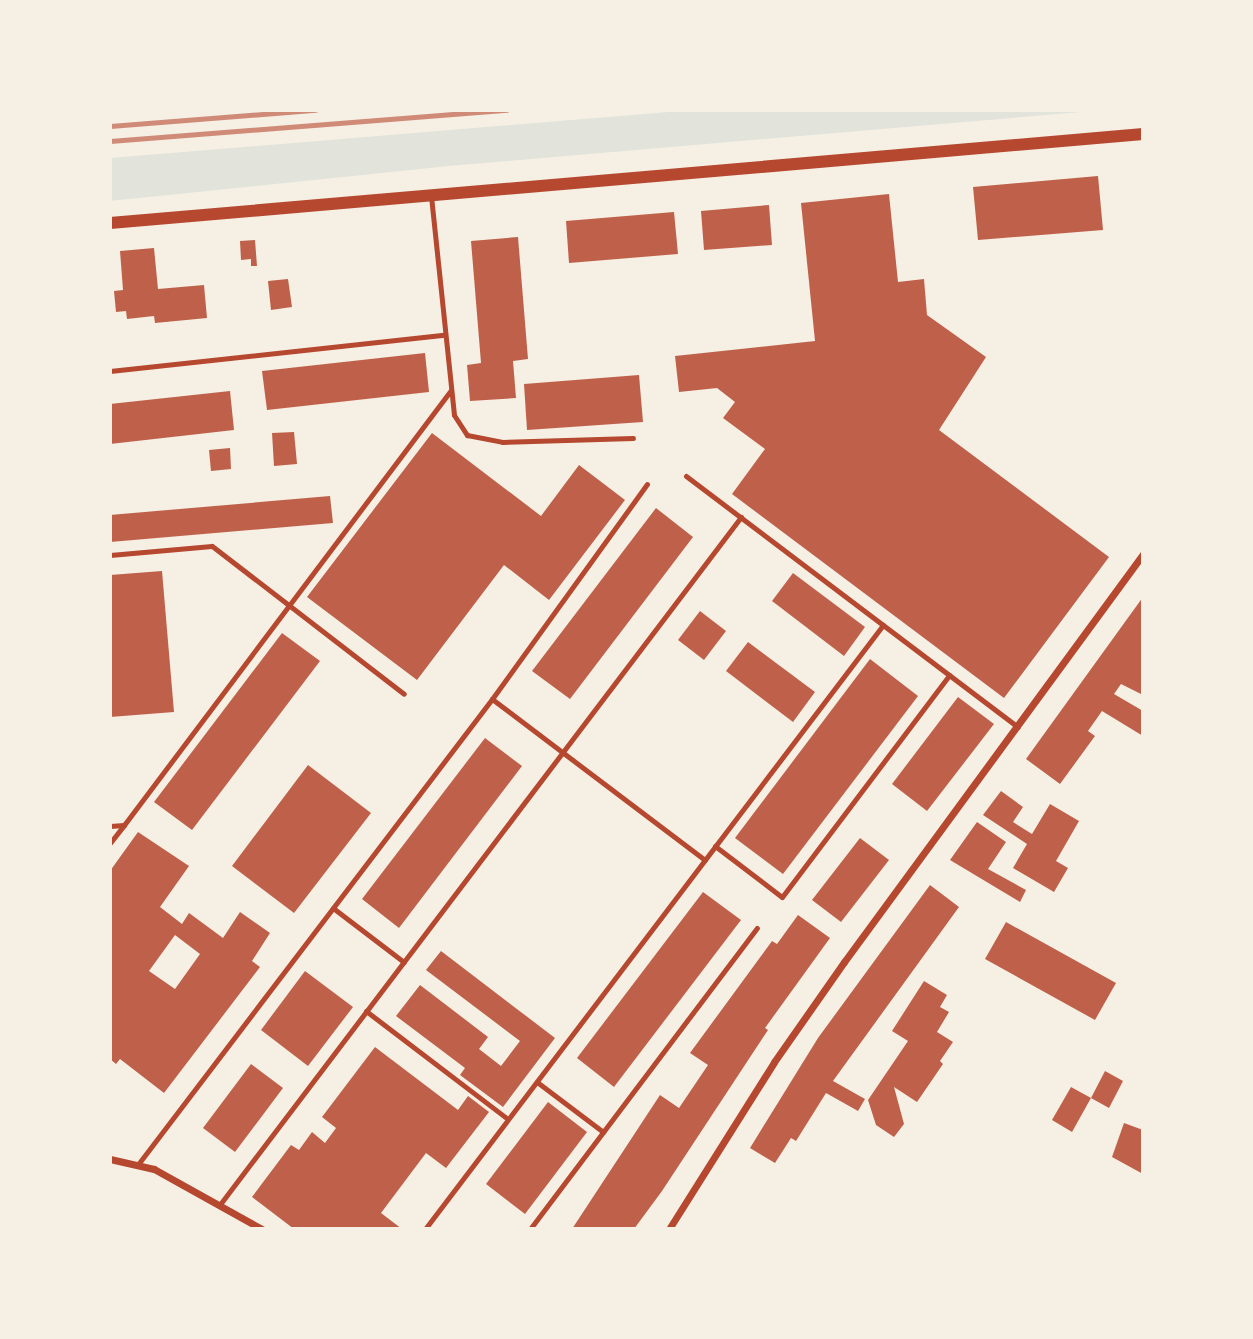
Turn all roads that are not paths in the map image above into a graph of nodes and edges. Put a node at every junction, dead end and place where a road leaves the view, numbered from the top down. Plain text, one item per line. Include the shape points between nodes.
1 (1143, 134) edge
2 (431, 196) junction
3 (110, 223) edge
4 (444, 335) junction
5 (110, 371) edge
6 (451, 390) junction
7 (633, 438) dead end
8 (686, 476) dead end
9 (647, 484) dead end
10 (741, 517) junction
11 (1143, 554) edge
12 (110, 555) edge
13 (288, 606) junction
14 (883, 625) junction
15 (949, 675) junction
16 (404, 694) dead end
17 (492, 699) junction
18 (1018, 727) junction
19 (562, 752) junction
20 (124, 825) junction
21 (110, 826) edge
22 (110, 843) edge
23 (715, 846) junction
24 (705, 860) junction
25 (333, 908) junction
26 (757, 928) dead end
27 (404, 962) junction
28 (366, 1012) junction
29 (537, 1082) junction
30 (508, 1119) junction
31 (603, 1132) junction
32 (110, 1159) edge
33 (139, 1163) junction
34 (221, 1203) junction
35 (262, 1229) edge
36 (425, 1229) edge
37 (530, 1229) edge
38 (669, 1229) edge

1 - 2 street
2 - 3 street
2 - 4 lane
4 - 5 lane
4 - 6 lane
6 - 7 lane via 454,415 467,435 502,442
6 - 13 lane
8 - 10 lane
9 - 17 lane
10 - 14 lane
10 - 19 lane
11 - 18 street
12 - 13 lane via 212,546
13 - 16 lane
13 - 20 lane
14 - 15 lane
14 - 23 lane
15 - 18 lane
15 - 23 lane via 782,897
17 - 19 lane
17 - 25 lane
18 - 38 street via 774,1062
19 - 24 lane
19 - 27 lane
20 - 21 lane
20 - 22 lane
23 - 24 lane
24 - 29 lane
25 - 27 lane
25 - 33 lane
26 - 31 lane
27 - 28 lane
28 - 30 lane
28 - 34 lane
29 - 30 lane
29 - 31 lane
30 - 36 lane
31 - 37 lane
32 - 33 street
33 - 34 street
34 - 35 street

